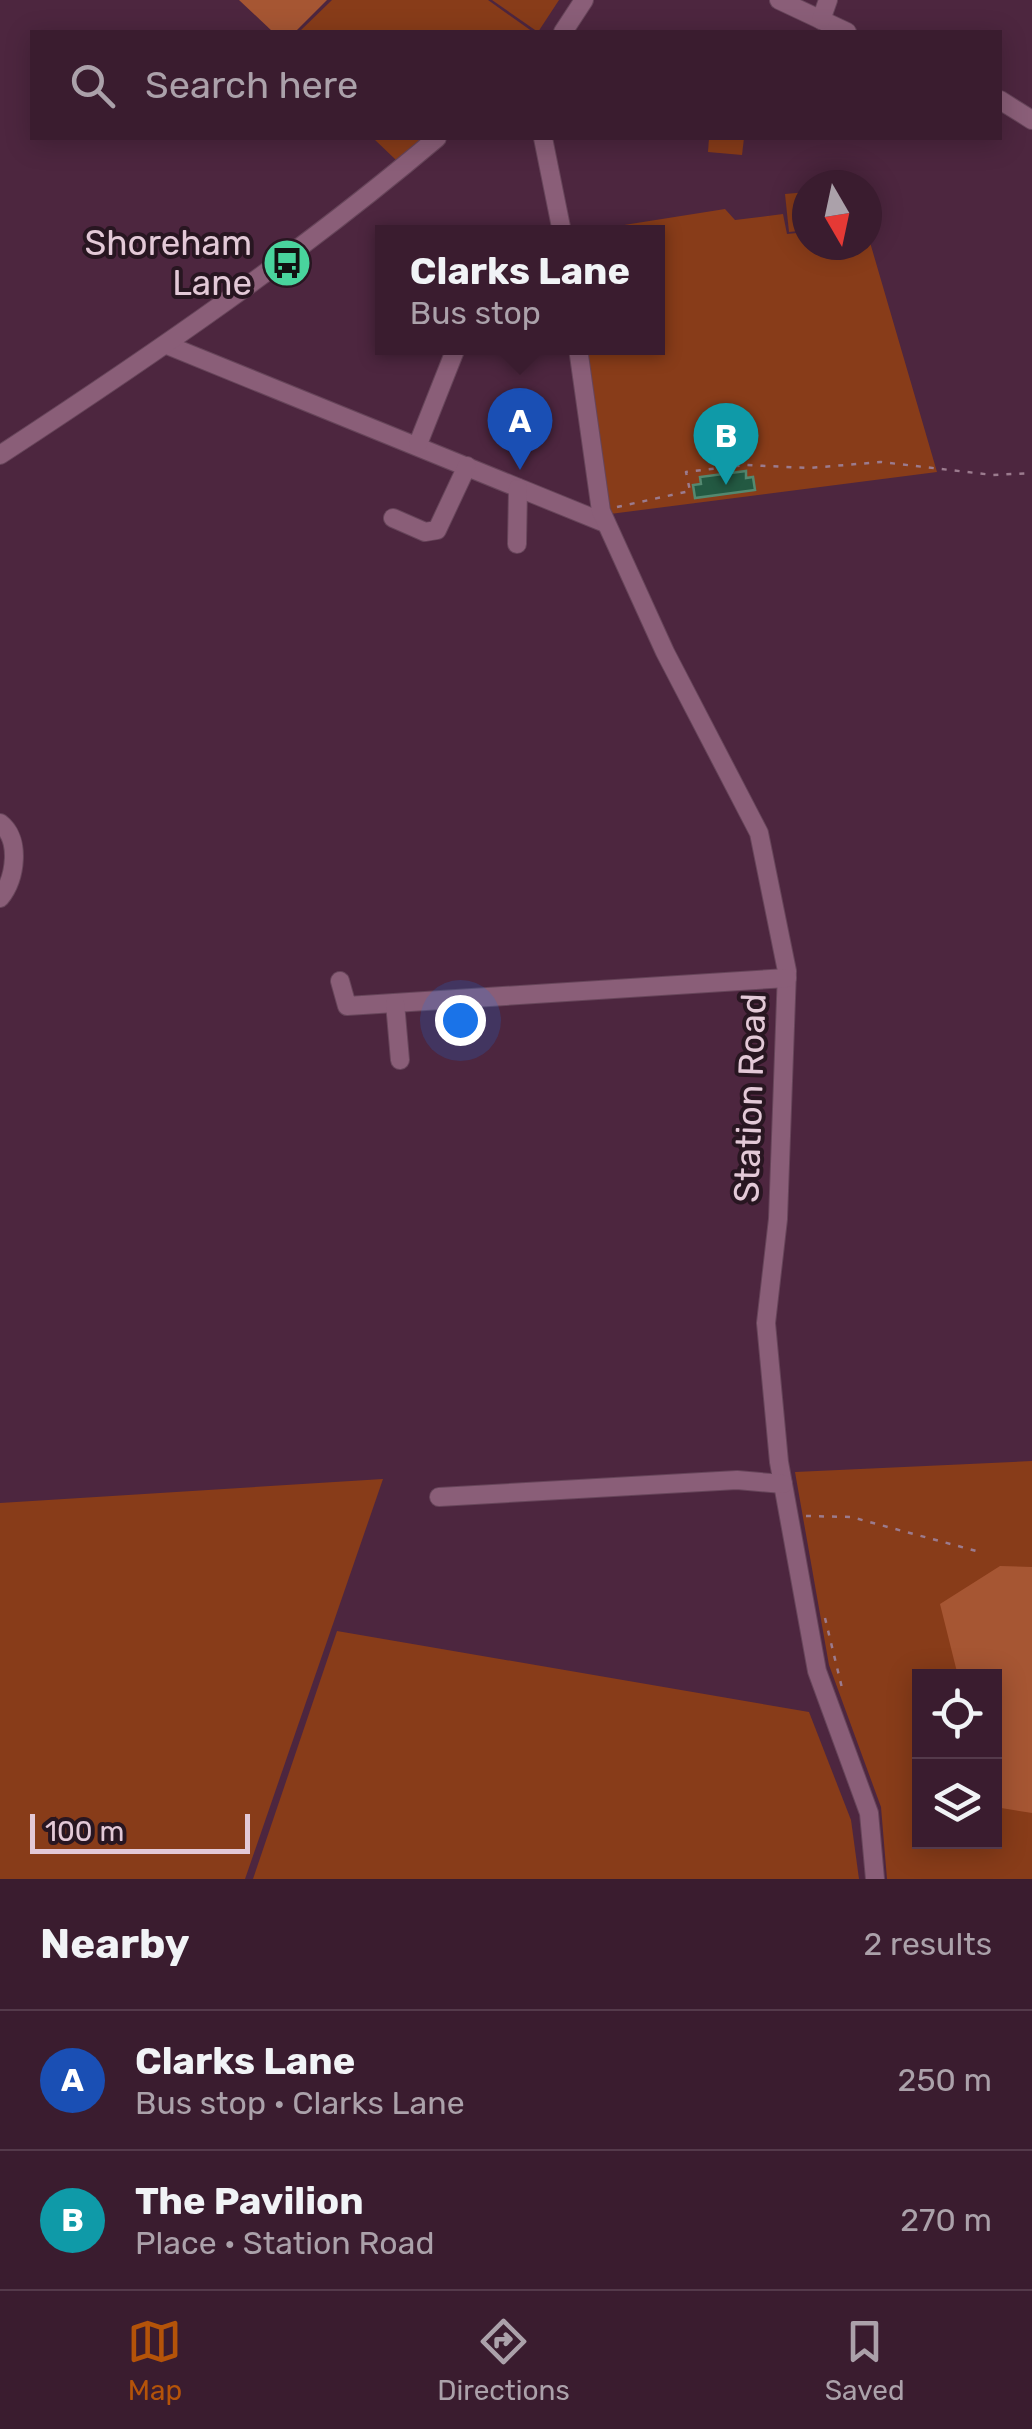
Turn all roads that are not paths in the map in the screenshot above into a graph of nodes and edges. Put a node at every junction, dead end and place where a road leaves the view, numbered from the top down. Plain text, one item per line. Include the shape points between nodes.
1 (584, 0) edge
2 (779, 0) edge
3 (828, 0) edge
4 (822, 20) junction
5 (565, 30) edge
6 (843, 30) edge
7 (1002, 101) edge
8 (1032, 120) edge
9 (435, 140) edge
10 (543, 140) edge
11 (561, 225) edge
12 (168, 345) junction
13 (453, 355) edge
14 (579, 355) edge
15 (418, 444) junction
16 (0, 454) edge
17 (467, 466) junction
18 (518, 488) junction
19 (602, 517) junction
20 (394, 518) dead end
21 (517, 544) dead end
22 (0, 823) edge
23 (0, 898) edge
24 (787, 978) junction
25 (340, 981) dead end
26 (395, 1002) junction
27 (400, 1060) dead end
28 (783, 1484) junction
29 (439, 1498) dead end
30 (875, 1879) edge

1 - 5 street
2 - 4 street
3 - 4 street
4 - 6 street
7 - 8 street
9 - 12 street via 354,209
10 - 11 street
12 - 15 street
12 - 16 street
13 - 15 street
14 - 19 street, Station Road
15 - 17 street
17 - 18 street
17 - 20 street via 438,530 425,532
18 - 19 street
18 - 21 street
19 - 24 street, Station Road via 759,833
22 - 23 street via 14,845
24 - 26 street
24 - 28 street, Station Road via 778,1218 766,1324
25 - 26 street via 347,1006
26 - 27 street
28 - 29 street via 737,1480
28 - 30 street, Station Road via 818,1671 869,1813

